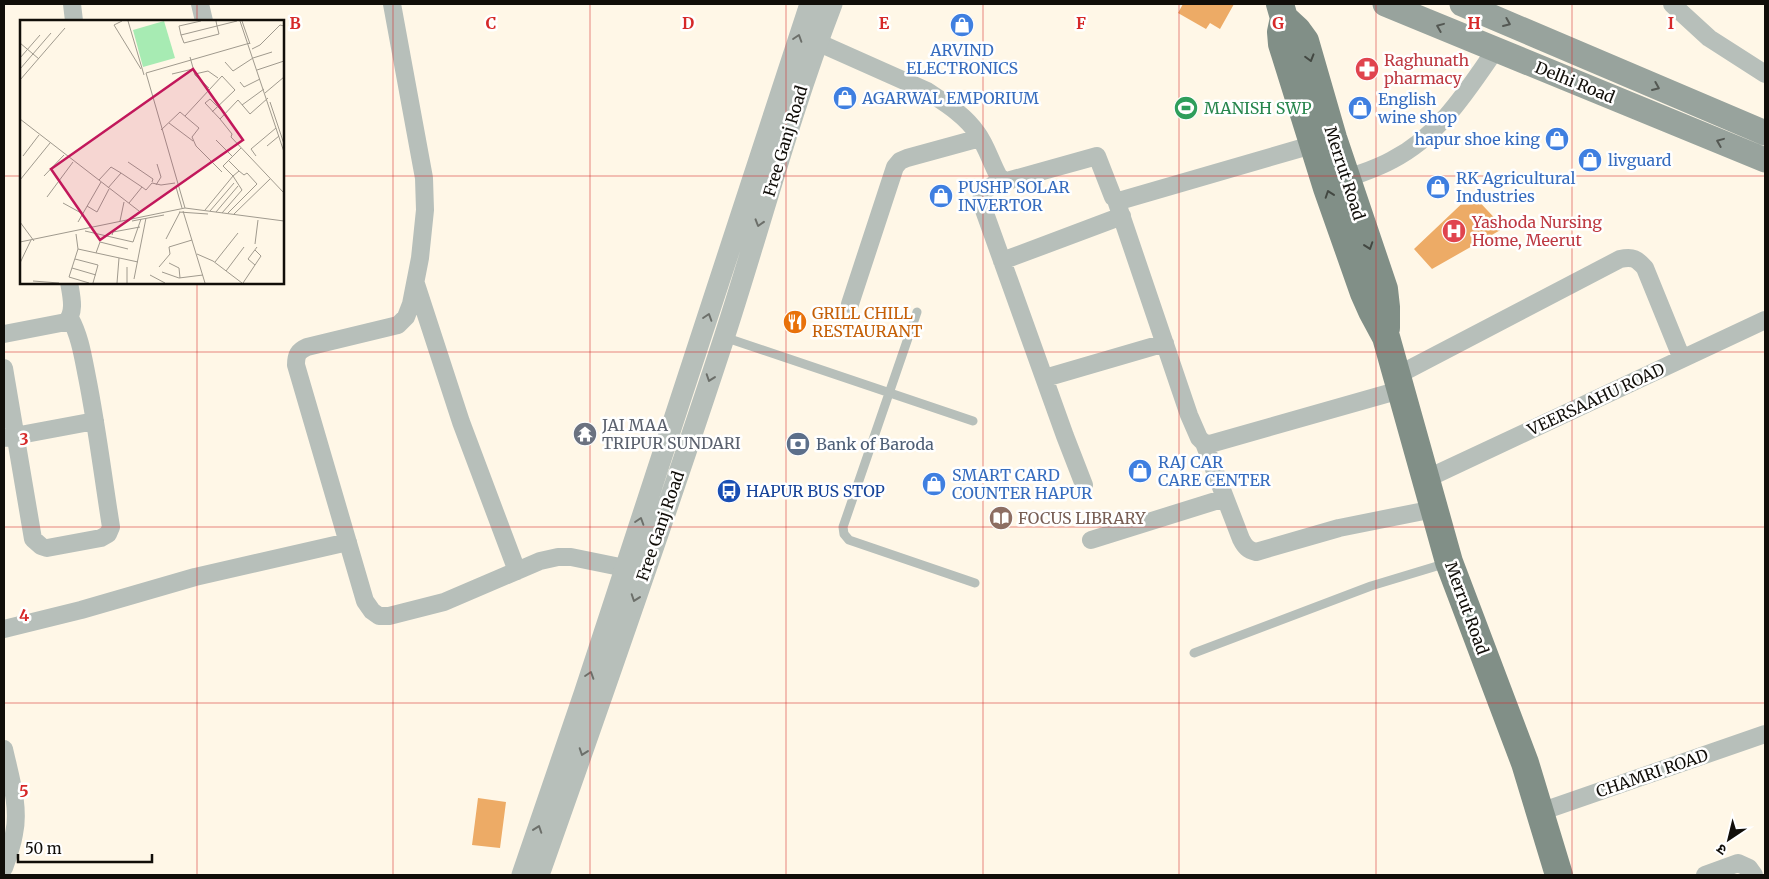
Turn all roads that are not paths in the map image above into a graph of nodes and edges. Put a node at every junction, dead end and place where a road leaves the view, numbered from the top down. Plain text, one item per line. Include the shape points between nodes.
1 (72, 4) edge
2 (200, 4) edge
3 (392, 4) edge
4 (810, 4) edge
5 (832, 4) edge
6 (1385, 4) edge
7 (1462, 4) edge
8 (1672, 4) edge
9 (1282, 11) edge
10 (74, 20) edge
11 (204, 20) edge
12 (817, 42) junction
13 (1496, 50) junction
14 (1765, 74) edge
15 (1765, 133) edge
16 (980, 138) junction
17 (1312, 145) junction
18 (1765, 160) edge
19 (1346, 179) junction
20 (1002, 180) junction
21 (1119, 208) junction
22 (1002, 262) junction
23 (415, 283) junction
24 (69, 284) edge
25 (850, 304) dead end
26 (917, 312) dead end
27 (70, 318) junction
28 (1764, 323) edge
29 (4, 334) edge
30 (1386, 336) junction
31 (724, 337) junction
32 (1165, 343) junction
33 (1682, 359) junction
34 (4, 368) edge
35 (1044, 378) junction
36 (1398, 383) junction
37 (890, 392) junction
38 (95, 421) junction
39 (973, 421) dead end
40 (9, 437) edge
41 (1204, 443) junction
42 (1426, 479) junction
43 (1084, 485) dead end
44 (1225, 498) junction
45 (1434, 509) junction
46 (1091, 540) dead end
47 (348, 542) junction
48 (1450, 562) junction
49 (625, 568) junction
50 (517, 571) junction
51 (975, 584) dead end
52 (4, 628) edge
53 (1194, 653) dead end
54 (1765, 734) edge
55 (4, 749) edge
56 (1540, 812) junction
57 (9, 828) edge
58 (4, 868) edge
59 (522, 875) edge
60 (539, 875) edge
61 (1559, 875) edge
62 (1705, 875) edge
63 (1754, 875) edge

1 - 10 street
2 - 11 street
3 - 23 street via 424,178 424,232
49 -> 4 street
5 - 12 street, Free Ganj Road
13 -> 6 main road, Delhi Road
7 -> 15 main road, Delhi Road
8 - 14 street via 1716,43
9 - 17 main road, Merrut Road via 1282,44
9 -> 19 main road, Merrut Road via 1305,41
12 - 16 street via 927,91 956,111
12 -> 31 street, Free Ganj Road
18 -> 13 main road, Delhi Road
13 - 19 street via 1434,130 1393,160
16 - 20 street
16 - 25 street via 907,158 895,167
17 - 21 street via 1123,200
30 -> 17 main road, Merrut Road via 1364,293
19 -> 30 main road, Merrut Road via 1384,289
20 - 21 street via 1097,156
20 - 22 street via 981,195
21 - 22 street
21 - 32 street
22 - 35 street
23 - 47 street via 406,317 398,325 307,347 296,356
23 - 50 street
24 - 27 street
26 - 37 lane
27 - 29 street via 66,322
27 - 38 street via 79,340
28 - 33 street, VEERSAAHU ROAD
30 - 36 main road, Merrut Road
31 - 37 lane
31 -> 60 street, Free Ganj Road
32 - 35 street
32 - 41 street via 1189,415
33 - 36 street via 1645,268 1630,257 1620,259
33 - 42 street, VEERSAAHU ROAD
34 - 40 street
35 - 43 street
36 - 41 street via 1210,444
36 - 42 main road, Merrut Road
37 - 39 lane
37 - 51 lane via 843,527 844,534 849,540
38 - 40 street
38 - 40 street via 111,527 102,538 47,548 33,539
41 - 44 street
42 - 45 main road, Merrut Road
44 - 45 street via 1245,547 1256,552 1339,528
44 - 46 street
45 - 48 main road, Merrut Road
47 - 50 street via 365,601 379,616 444,602
47 - 52 street
48 - 53 lane via 1372,586
48 - 56 main road, Merrut Road
49 - 50 street via 558,557
59 -> 49 street
54 - 56 street, CHAMRI ROAD
55 - 57 street via 15,806
56 - 61 main road, Merrut Road
57 - 58 street
62 - 63 street via 1738,863 1749,868

